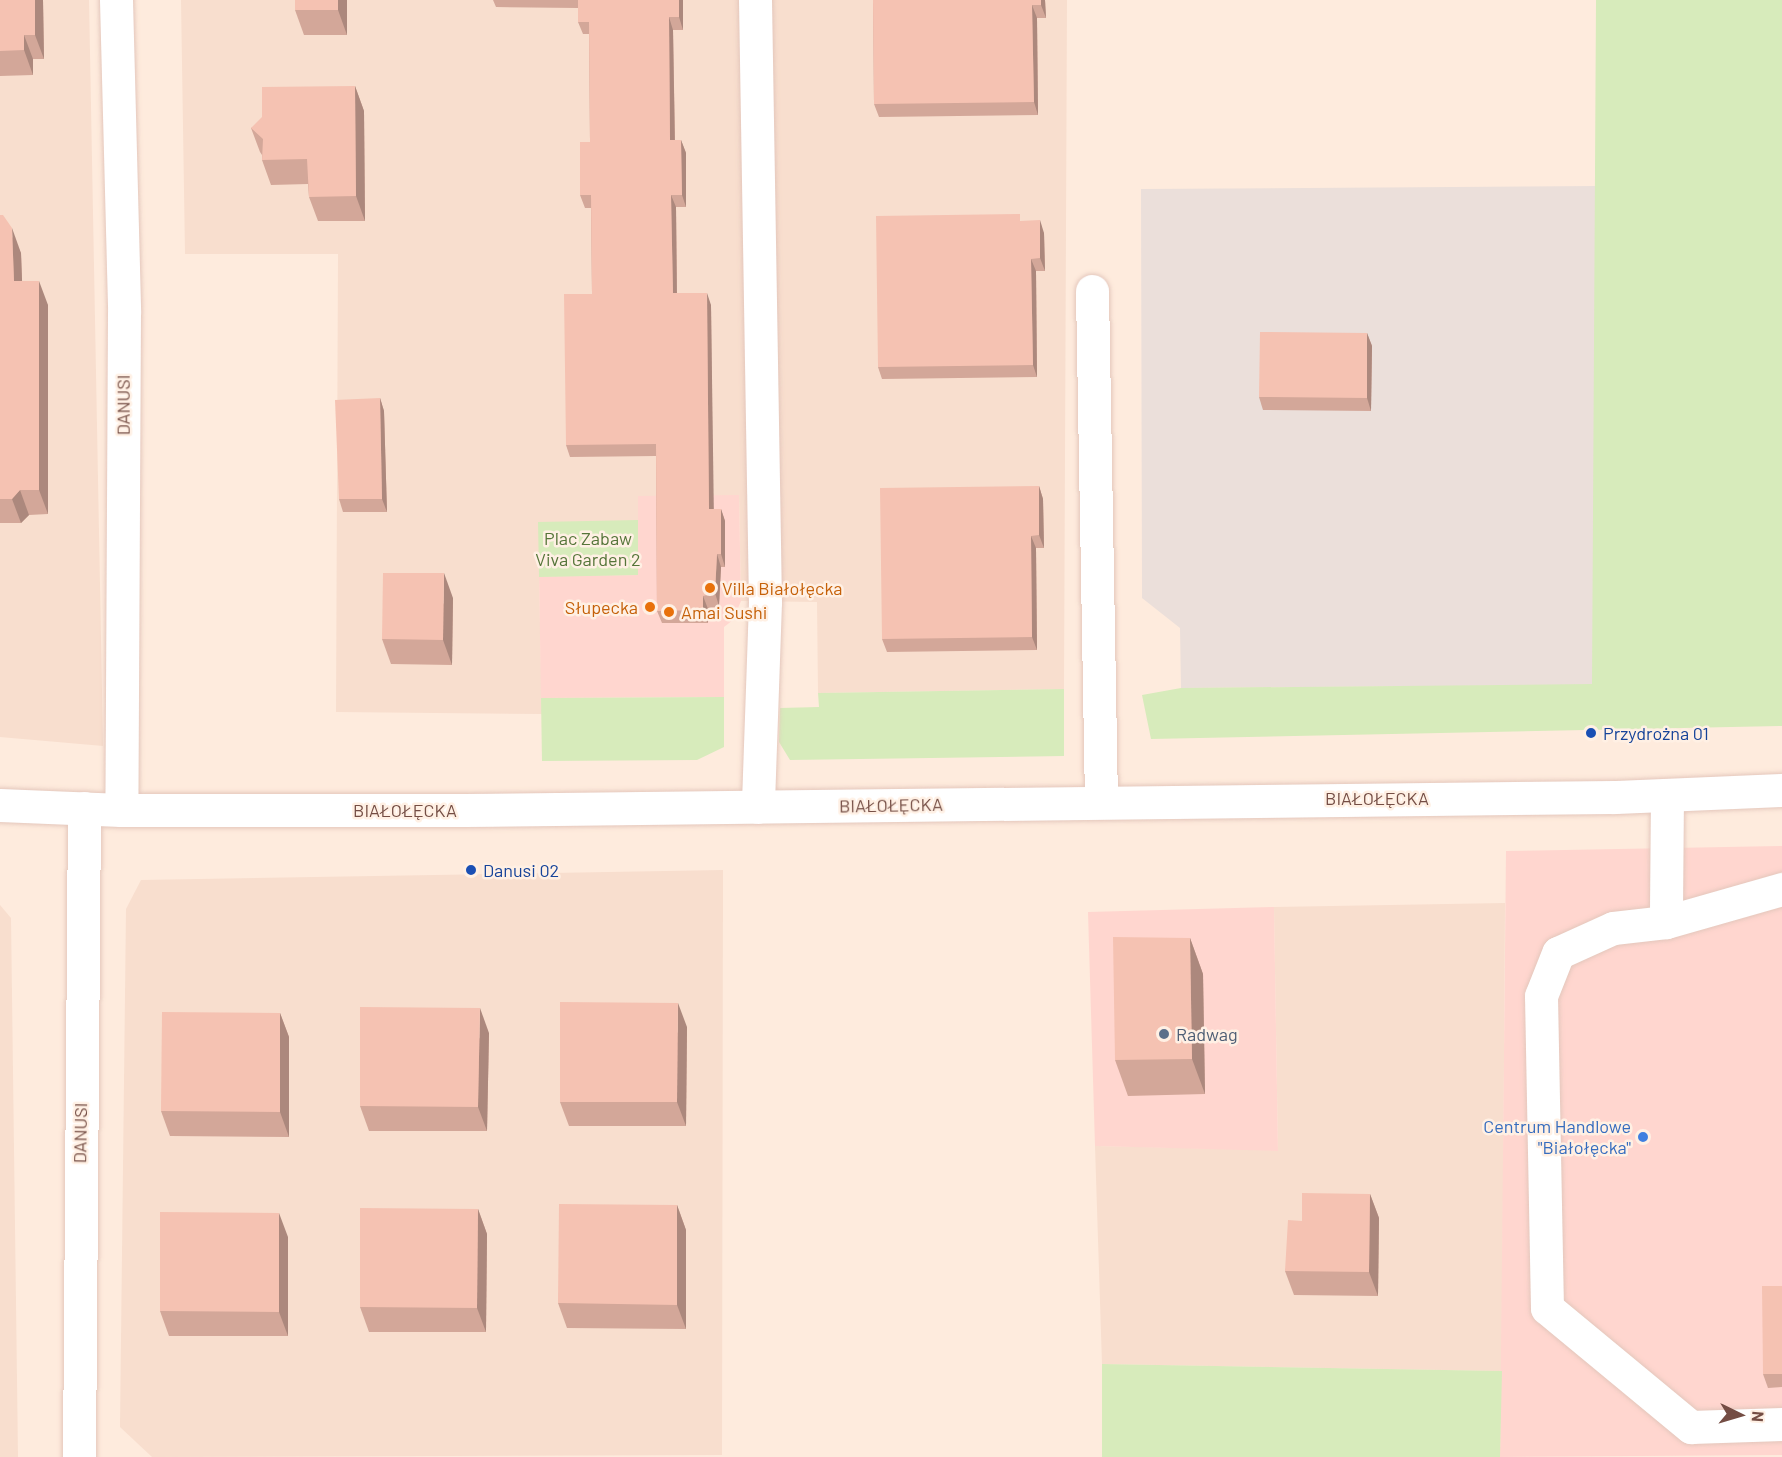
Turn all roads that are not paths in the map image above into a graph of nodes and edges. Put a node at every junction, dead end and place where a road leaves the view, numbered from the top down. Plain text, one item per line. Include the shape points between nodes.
1 (116, 0) edge
2 (755, 0) edge
3 (1092, 291) dead end
4 (1782, 790) edge
5 (1667, 795) junction
6 (1101, 801) junction
7 (0, 805) edge
8 (758, 807) junction
9 (84, 808) junction
10 (121, 810) junction
11 (1782, 889) edge
12 (1666, 922) junction
13 (1782, 1425) edge
14 (79, 1457) edge

1 - 10 street, DANUSI via 124,313
2 - 8 street via 765,602
3 - 6 street
4 - 5 street, BIAŁOŁĘCKA
5 - 6 street, BIAŁOŁĘCKA
5 - 12 street
6 - 8 street, BIAŁOŁĘCKA
7 - 9 street, BIAŁOŁĘCKA
8 - 10 street, BIAŁOŁĘCKA
9 - 10 street, BIAŁOŁĘCKA
9 - 14 street, DANUSI
11 - 12 street
12 - 13 street via 1613,928 1558,952 1541,996 1547,1308 1691,1427

